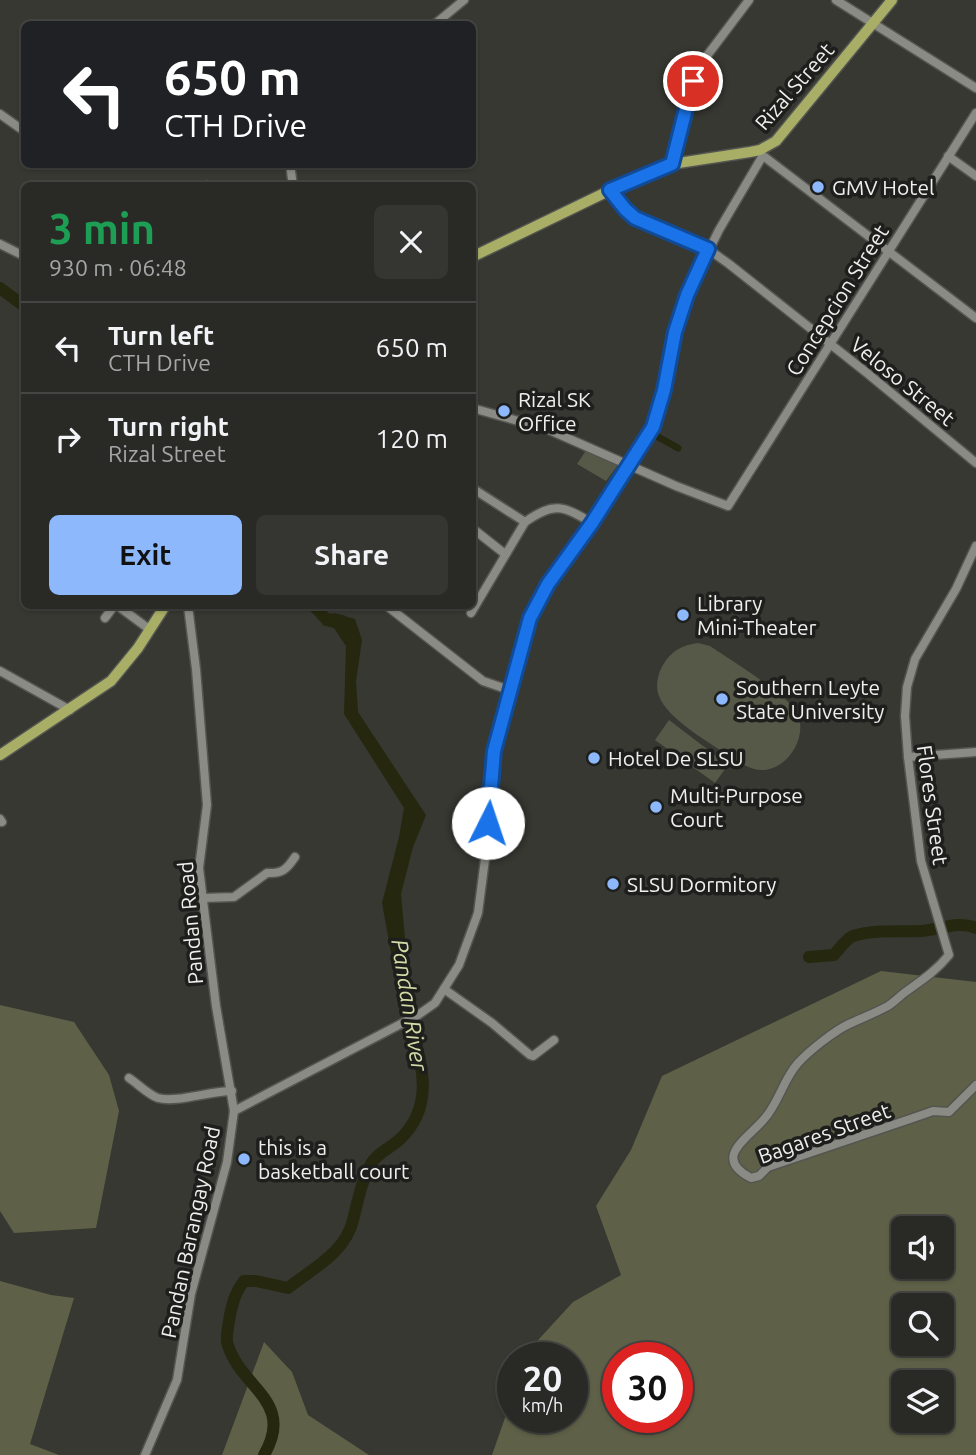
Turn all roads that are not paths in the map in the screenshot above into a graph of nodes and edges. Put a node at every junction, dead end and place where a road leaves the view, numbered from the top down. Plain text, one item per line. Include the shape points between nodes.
1 (464, 0) edge
2 (749, 0) edge
3 (836, 0) edge
4 (892, 0) edge
5 (439, 21) edge
6 (873, 24) junction
7 (976, 88) edge
8 (976, 113) edge
9 (0, 114) edge
10 (21, 129) edge
11 (761, 154) junction
12 (948, 156) junction
13 (672, 164) junction
14 (976, 176) edge
15 (610, 190) junction
16 (0, 244) edge
17 (708, 249) junction
18 (888, 252) junction
19 (21, 254) edge
20 (476, 255) edge
21 (976, 318) edge
22 (830, 345) junction
23 (476, 409) edge
24 (976, 463) edge
25 (627, 465) junction
26 (476, 491) edge
27 (524, 522) junction
28 (592, 523) junction
29 (476, 531) edge
30 (976, 545) edge
31 (505, 554) junction
32 (476, 604) edge
33 (113, 609) edge
34 (120, 609) edge
35 (163, 609) edge
36 (188, 609) edge
37 (391, 609) edge
38 (473, 609) edge
39 (471, 613) dead end
40 (105, 618) dead end
41 (149, 629) junction
42 (0, 671) edge
43 (509, 690) junction
44 (70, 710) junction
45 (976, 751) edge
46 (0, 755) edge
47 (908, 757) junction
48 (295, 857) dead end
49 (203, 898) junction
50 (937, 916) joint
51 (444, 989) junction
52 (554, 1040) dead end
53 (129, 1078) dead end
54 (976, 1085) edge
55 (232, 1091) junction
56 (234, 1111) junction
57 (145, 1455) edge

1 - 5 street
2 - 13 street via 697,73
3 - 6 street
4 - 6 main road, Rizal Street
6 - 7 street
6 - 11 main road, Rizal Street
8 - 12 street, Concepcion Street
9 - 10 street
11 - 13 main road, Rizal Street
11 - 17 street, Pandan Barangay Road
11 - 18 street
12 - 14 street
12 - 18 street, Concepcion Street
13 - 15 main road, Rizal Street
15 - 17 street, Veloso Street via 635,218
15 - 20 main road, Rizal Street
16 - 19 street
17 - 22 street, Veloso Street
17 - 25 street, Pandan Barangay Road via 675,332 653,427
18 - 21 street
18 - 22 street, Concepcion Street
22 - 24 street, Veloso Street
22 - 25 street, Concepcion Street via 728,506
23 - 25 street via 547,429
25 - 28 street, Pandan Barangay Road
26 - 27 street
27 - 28 street via 556,507
27 - 31 street
28 - 43 street, Pandan Barangay Road via 548,584 530,618
29 - 31 street
30 - 47 street, Flores Street via 915,659 907,687
31 - 32 street
33 - 40 street
34 - 41 street
35 - 41 main road
36 - 49 street, Pandan Road via 207,805 199,868
37 - 43 street via 483,681
38 - 39 street
41 - 44 main road via 111,681
42 - 44 street
43 - 51 street, Pandan Barangay Road via 494,751 478,913 460,965
44 - 46 main road
45 - 47 street
47 - 50 street, Flores Street via 921,861
48 - 49 street via 286,869 267,873 234,897
49 - 55 street, Pandan Road
50 - 54 street, Bagares Street via 949,955 934,973 890,1005 845,1026 798,1063 772,1110 740,1142 734,1162 742,1173 759,1176 768,1167 933,1111 949,1112
51 - 52 street via 530,1055
51 - 56 street, Pandan Barangay Road via 435,1003 418,1015
53 - 55 street via 155,1098
55 - 56 street, Pandan Road
56 - 57 street, Pandan Barangay Road via 227,1162 191,1294 177,1380

